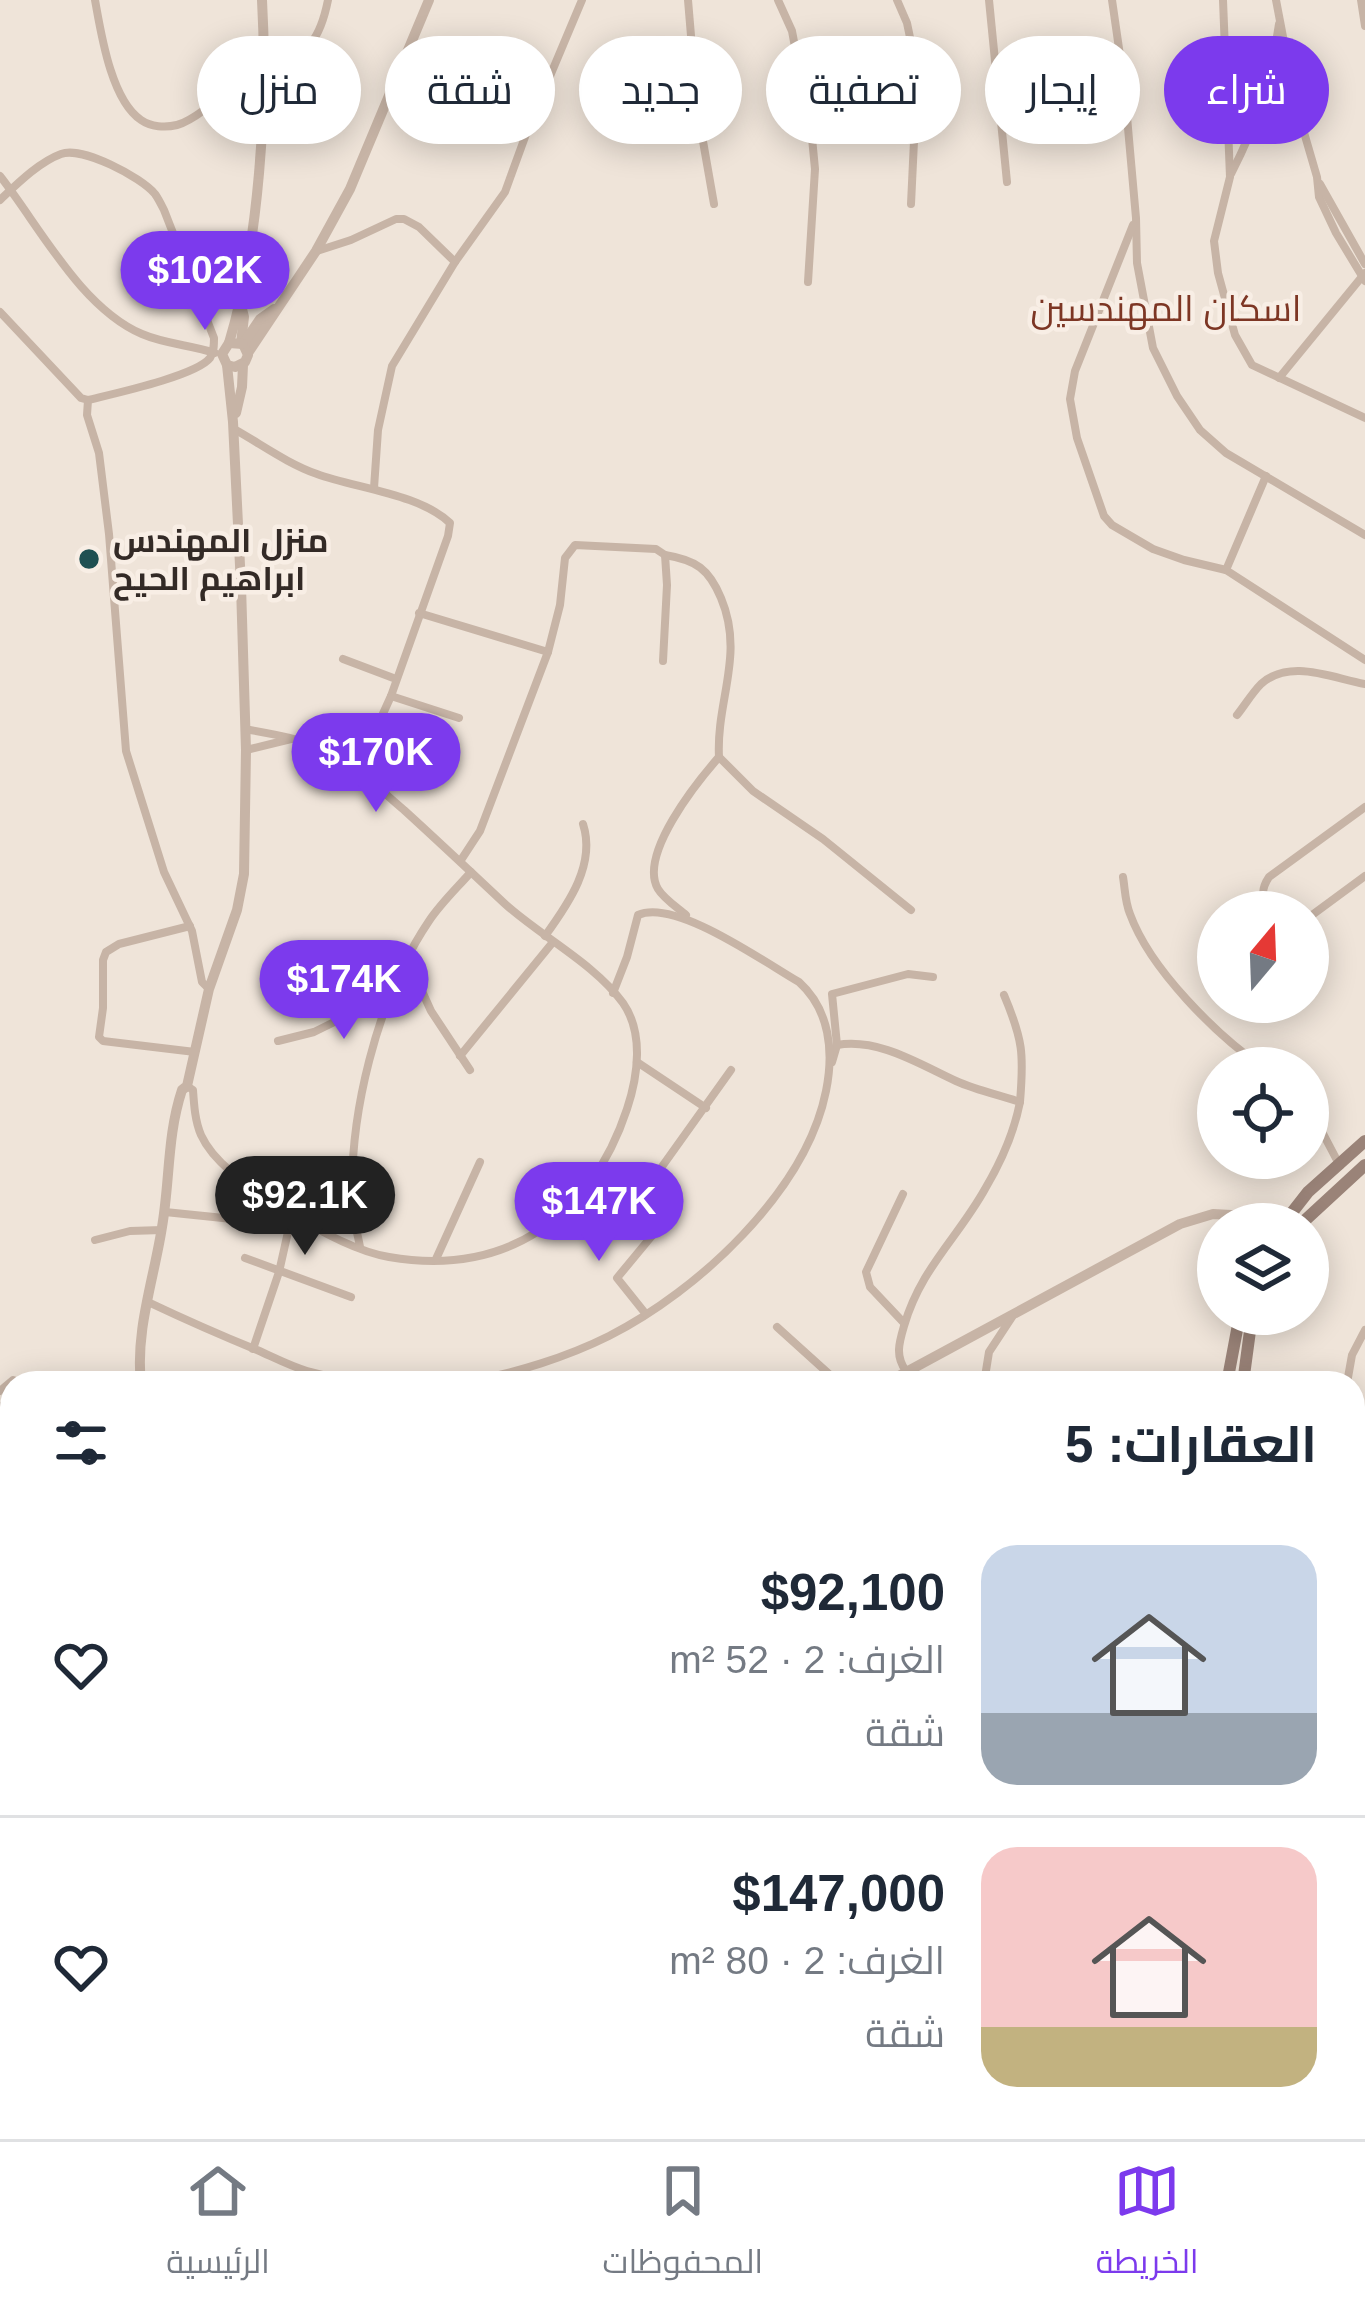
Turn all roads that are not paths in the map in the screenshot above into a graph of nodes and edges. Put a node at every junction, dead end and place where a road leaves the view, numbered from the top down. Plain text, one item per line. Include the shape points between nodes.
1 (95, 0) edge
2 (262, 0) edge
3 (328, 0) edge
4 (429, 0) edge
5 (582, 0) edge
6 (688, 0) edge
7 (778, 0) edge
8 (897, 0) edge
9 (989, 0) edge
10 (1112, 0) edge
11 (1223, 0) edge
12 (1276, 0) edge
13 (1361, 0) edge
14 (1280, 16) junction
15 (1365, 26) edge
16 (262, 36) edge
17 (315, 36) edge
18 (197, 114) edge
19 (260, 144) edge
20 (0, 176) edge
21 (1230, 177) junction
22 (1007, 182) dead end
23 (11, 190) junction
24 (0, 200) edge
25 (714, 204) dead end
26 (911, 204) dead end
27 (1136, 218) junction
28 (316, 251) junction
29 (455, 262) junction
30 (1364, 273) edge
31 (808, 282) dead end
32 (0, 312) edge
33 (233, 352) junction
34 (1279, 379) junction
35 (88, 400) junction
36 (1365, 418) edge
37 (234, 426) junction
38 (1266, 476) junction
39 (374, 488) junction
40 (1365, 521) edge
41 (1362, 533) edge
42 (665, 555) junction
43 (1226, 569) junction
44 (419, 614) junction
45 (548, 652) junction
46 (343, 659) dead end
47 (663, 661) dead end
48 (1365, 661) edge
49 (396, 679) junction
50 (1365, 684) edge
51 (391, 696) junction
52 (1237, 716) dead end
53 (459, 718) dead end
54 (245, 729) junction
55 (292, 738) junction
56 (368, 749) junction
57 (246, 750) junction
58 (719, 757) junction
59 (346, 762) junction
60 (369, 780) junction
61 (1365, 807) edge
62 (583, 824) dead end
63 (460, 861) junction
64 (471, 872) junction
65 (1365, 876) edge
66 (1123, 877) dead end
67 (1262, 891) edge
68 (1329, 903) edge
69 (911, 910) dead end
70 (688, 918) junction
71 (190, 926) junction
72 (549, 939) junction
73 (407, 958) junction
74 (933, 977) dead end
75 (209, 989) junction
76 (613, 993) junction
77 (389, 995) junction
78 (1004, 995) dead end
79 (278, 1041) dead end
80 (837, 1045) junction
81 (1236, 1047) edge
82 (195, 1052) junction
83 (460, 1056) junction
84 (637, 1062) junction
85 (832, 1063) junction
86 (470, 1070) dead end
87 (731, 1070) dead end
88 (187, 1086) junction
89 (1020, 1102) junction
90 (706, 1108) junction
91 (1365, 1141) edge
92 (1329, 1145) edge
93 (480, 1162) dead end
94 (1365, 1165) edge
95 (1340, 1166) junction
96 (661, 1168) dead end
97 (902, 1194) dead end
98 (1301, 1203) edge
99 (1315, 1203) edge
100 (164, 1212) junction
101 (292, 1214) junction
102 (353, 1214) junction
103 (1197, 1218) edge
104 (665, 1220) dead end
105 (291, 1226) junction
106 (162, 1230) junction
107 (339, 1238) junction
108 (95, 1240) dead end
109 (360, 1247) junction
110 (244, 1258) dead end
111 (436, 1260) junction
112 (279, 1271) junction
113 (351, 1297) dead end
114 (148, 1302) junction
115 (645, 1313) junction
116 (1013, 1316) junction
117 (905, 1324) junction
118 (777, 1328) dead end
119 (1365, 1330) edge
120 (1236, 1335) edge
121 (1249, 1335) edge
122 (254, 1349) junction
123 (140, 1371) edge
124 (307, 1371) edge
125 (504, 1371) edge
126 (825, 1371) edge
127 (899, 1371) edge
128 (910, 1371) edge
129 (986, 1371) edge
130 (1229, 1371) edge
131 (1245, 1371) edge
132 (1349, 1371) edge

1 - 18 street via 110,68 130,110 152,125 182,124
2 - 16 street
3 - 17 street
4 - 28 street
5 - 29 street via 505,192
6 - 25 street
7 - 31 street via 812,138
8 - 26 street via 912,47
9 - 22 street
10 - 27 street
11 - 21 street
12 - 14 street
13 - 15 street
14 - 21 street via 1267,90
14 - 30 street via 1319,197
19 - 33 street
20 - 23 street
21 - 34 street via 1214,241 1222,290 1245,356
23 - 24 street
23 - 33 street via 112,315 143,334
23 - 33 street via 74,152 146,185 214,338
27 - 38 street via 1153,348 1177,396 1200,430
27 - 43 street via 1075,371 1076,438 1112,525 1153,549
28 - 29 street via 404,219
28 - 33 street
29 - 39 street via 392,366
30 - 34 street
32 - 35 street
33 - 35 street
33 - 37 street
34 - 36 street
35 - 71 street via 110,533 126,751
37 - 39 street via 322,476
37 - 54 street
38 - 41 street
38 - 43 street
39 - 44 street via 449,523
40 - 41 street
42 - 45 street via 570,549
42 - 47 street
42 - 58 street via 707,571 727,613 732,640
43 - 48 street
44 - 45 street
44 - 49 street
45 - 63 street via 480,831
46 - 49 street
49 - 51 street
50 - 52 street via 1285,672 1259,686
51 - 53 street
51 - 56 street
54 - 55 street
54 - 57 street
55 - 57 street
55 - 59 street
56 - 59 street
56 - 60 street
57 - 75 street via 244,874
58 - 69 street
58 - 70 street via 654,863 657,888
59 - 60 street
60 - 63 street
61 - 67 street via 1269,877
62 - 72 street via 586,862
63 - 64 street
64 - 72 street
64 - 73 street
65 - 68 street
66 - 81 street via 1128,911 1148,948
70 - 76 street via 638,915
70 - 85 street via 811,992
71 - 75 street
71 - 82 street via 106,952 99,1036
72 - 76 street
72 - 83 street
73 - 77 street
73 - 83 street
74 - 80 street via 908,974 832,994
75 - 82 street
76 - 84 street via 632,1019
77 - 79 street
77 - 102 street via 364,1080
78 - 89 street via 1019,1030
80 - 85 street
80 - 89 street via 890,1052
82 - 88 street
83 - 86 street
84 - 90 street
84 - 111 street via 617,1138 564,1211 517,1245
85 - 115 street via 815,1132 774,1201
87 - 90 street
88 - 100 street via 170,1136
88 - 101 street via 213,1153
89 - 117 street via 1005,1152 928,1270
90 - 96 street
91 - 95 main road
92 - 95 street
93 - 111 street
94 - 99 main road
95 - 98 main road
97 - 117 street via 866,1272
100 - 105 street
100 - 106 street
101 - 105 street
101 - 107 street
102 - 107 street
102 - 109 street
103 - 116 street
104 - 115 street via 617,1278
105 - 112 street
106 - 108 street
106 - 114 street
107 - 109 street
109 - 111 street
110 - 112 street
112 - 113 street
112 - 122 street
114 - 122 street
114 - 123 street
115 - 125 street via 580,1349
116 - 128 street
116 - 129 street
117 - 127 street
118 - 126 street
119 - 132 street
120 - 130 main road
121 - 131 main road
122 - 124 street

